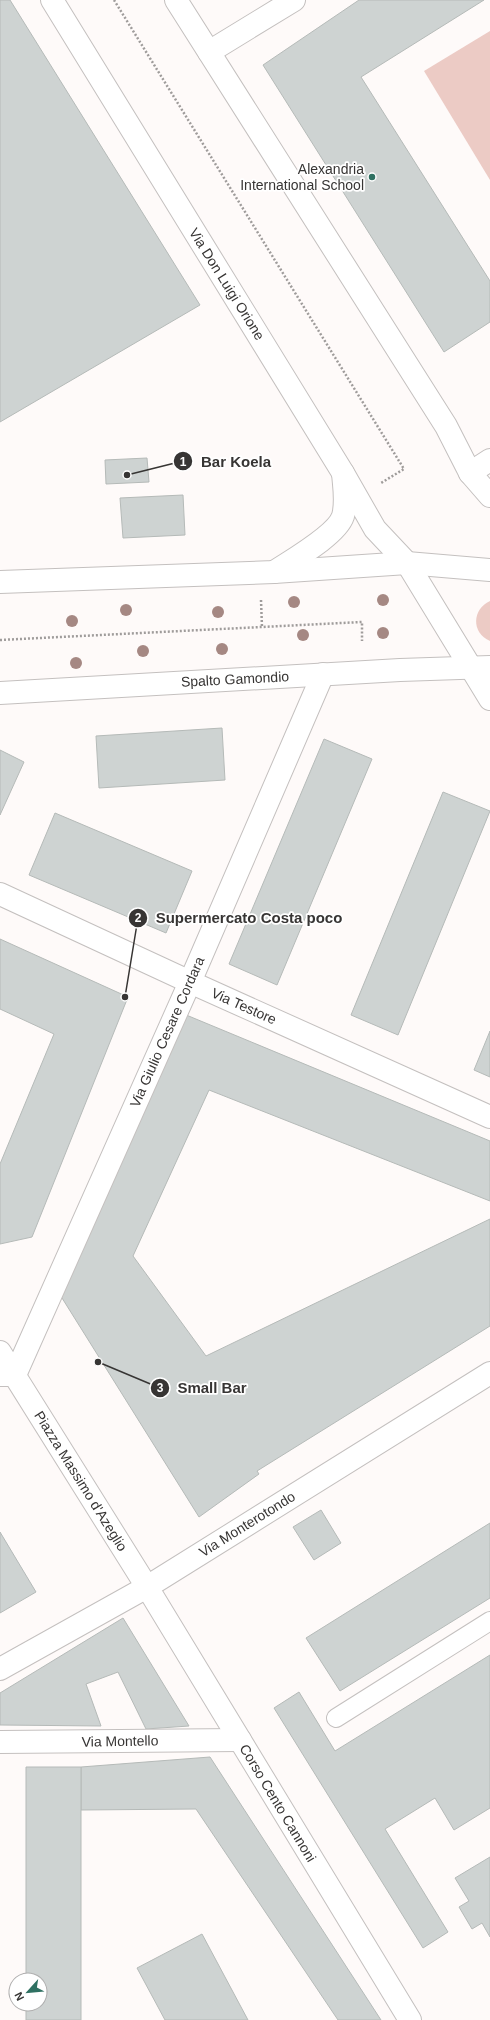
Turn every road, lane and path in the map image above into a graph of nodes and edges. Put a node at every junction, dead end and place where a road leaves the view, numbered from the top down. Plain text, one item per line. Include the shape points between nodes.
1 (52, 0) edge
2 (114, 0) edge
3 (176, 0) edge
4 (294, 0) edge
5 (209, 52) junction
6 (490, 460) edge
7 (404, 469) dead end
8 (343, 473) junction
9 (470, 473) junction
10 (490, 496) edge
11 (407, 563) junction
12 (490, 570) edge
13 (274, 572) junction
14 (0, 582) edge
15 (0, 640) edge
16 (362, 641) dead end
17 (480, 666) edge
18 (323, 674) junction
19 (0, 693) edge
20 (490, 699) edge
21 (0, 894) edge
22 (190, 982) junction
23 (490, 1117) edge
24 (0, 1352) edge
25 (490, 1373) edge
26 (7, 1375) edge
27 (147, 1587) junction
28 (490, 1621) edge
29 (0, 1669) edge
30 (336, 1718) dead end
31 (240, 1740) junction
32 (0, 1742) edge
33 (410, 2020) edge

1 - 8 street, Via Don Luigi Orione
2 - 7 path
3 - 5 street
4 - 5 street
5 - 9 street via 446,426
6 - 9 street
8 - 11 street, Via Don Luigi Orione via 375,529
8 - 13 street via 346,499 342,517 336,527 316,544
9 - 10 street
11 - 12 street
11 - 13 street
11 - 17 street
13 - 14 street
15 - 16 path via 362,622
17 - 18 street, Spalto Gamondio
17 - 20 street
18 - 19 street, Spalto Gamondio
18 - 22 street, Via Giulio Cesare Cordara
21 - 22 street, Via Testore
22 - 23 street, Via Testore
22 - 26 street, Via Giulio Cesare Cordara
24 - 26 street
25 - 27 street, Via Monterotondo
26 - 27 street, Piazza Massimo d'Azeglio
27 - 29 street, Via Monterotondo
27 - 31 street, Corso Cento Cannoni
28 - 30 lane
31 - 32 street, Via Montello
31 - 33 street, Corso Cento Cannoni

